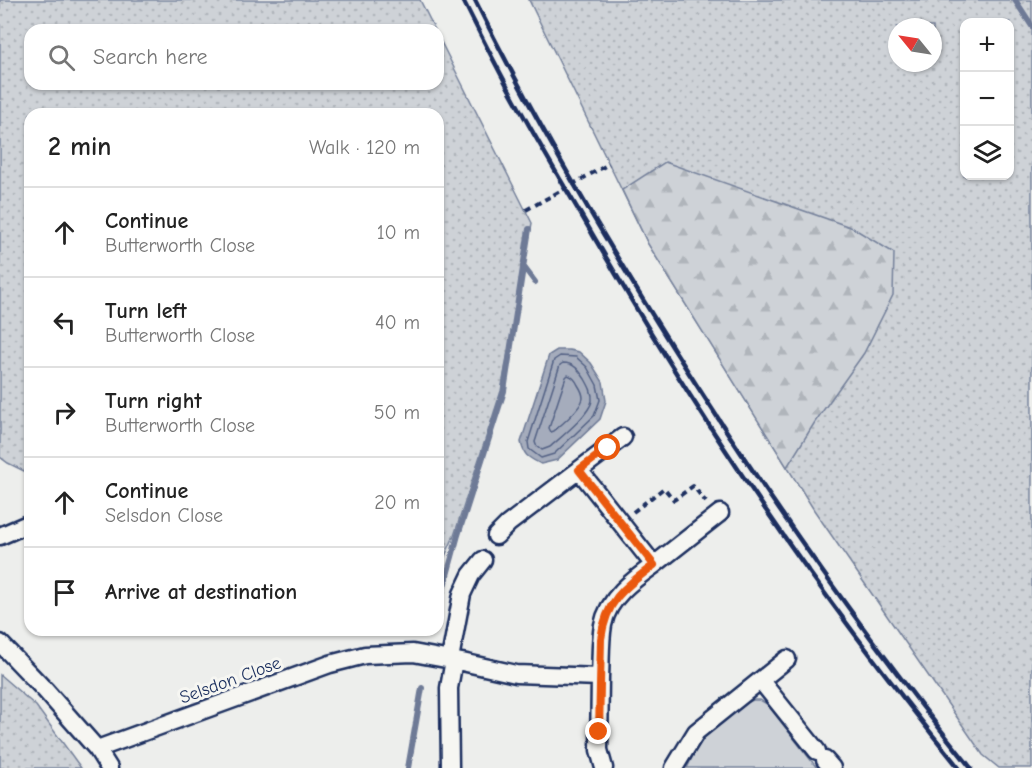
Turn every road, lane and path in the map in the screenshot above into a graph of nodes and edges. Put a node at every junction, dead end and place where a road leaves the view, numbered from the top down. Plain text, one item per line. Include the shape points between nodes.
1 (609, 164) dead end
2 (526, 210) dead end
3 (623, 437) dead end
4 (579, 470) junction
5 (718, 515) joint
6 (620, 522) junction
7 (24, 526) edge
8 (0, 536) edge
9 (496, 536) dead end
10 (483, 560) dead end
11 (654, 565) junction
12 (0, 643) edge
13 (787, 659) dead end
14 (452, 660) junction
15 (600, 677) junction
16 (761, 681) junction
17 (97, 749) junction
18 (824, 760) edge
19 (109, 768) edge
20 (450, 768) edge
21 (604, 768) edge
22 (674, 768) edge

1 - 2 path
3 - 4 street
4 - 6 street
4 - 9 street
5 - 6 path via 693,486 674,501 664,488
5 - 11 street
6 - 11 street
7 - 8 street
10 - 14 street via 462,594
11 - 15 street via 623,589 608,609 603,623
12 - 17 street
13 - 16 street
14 - 15 street, Selsdon Close via 516,674
14 - 17 street, Selsdon Close via 413,653 365,655 330,664
14 - 20 street
15 - 21 street via 598,750
16 - 18 street
16 - 22 street via 696,732
17 - 19 street

